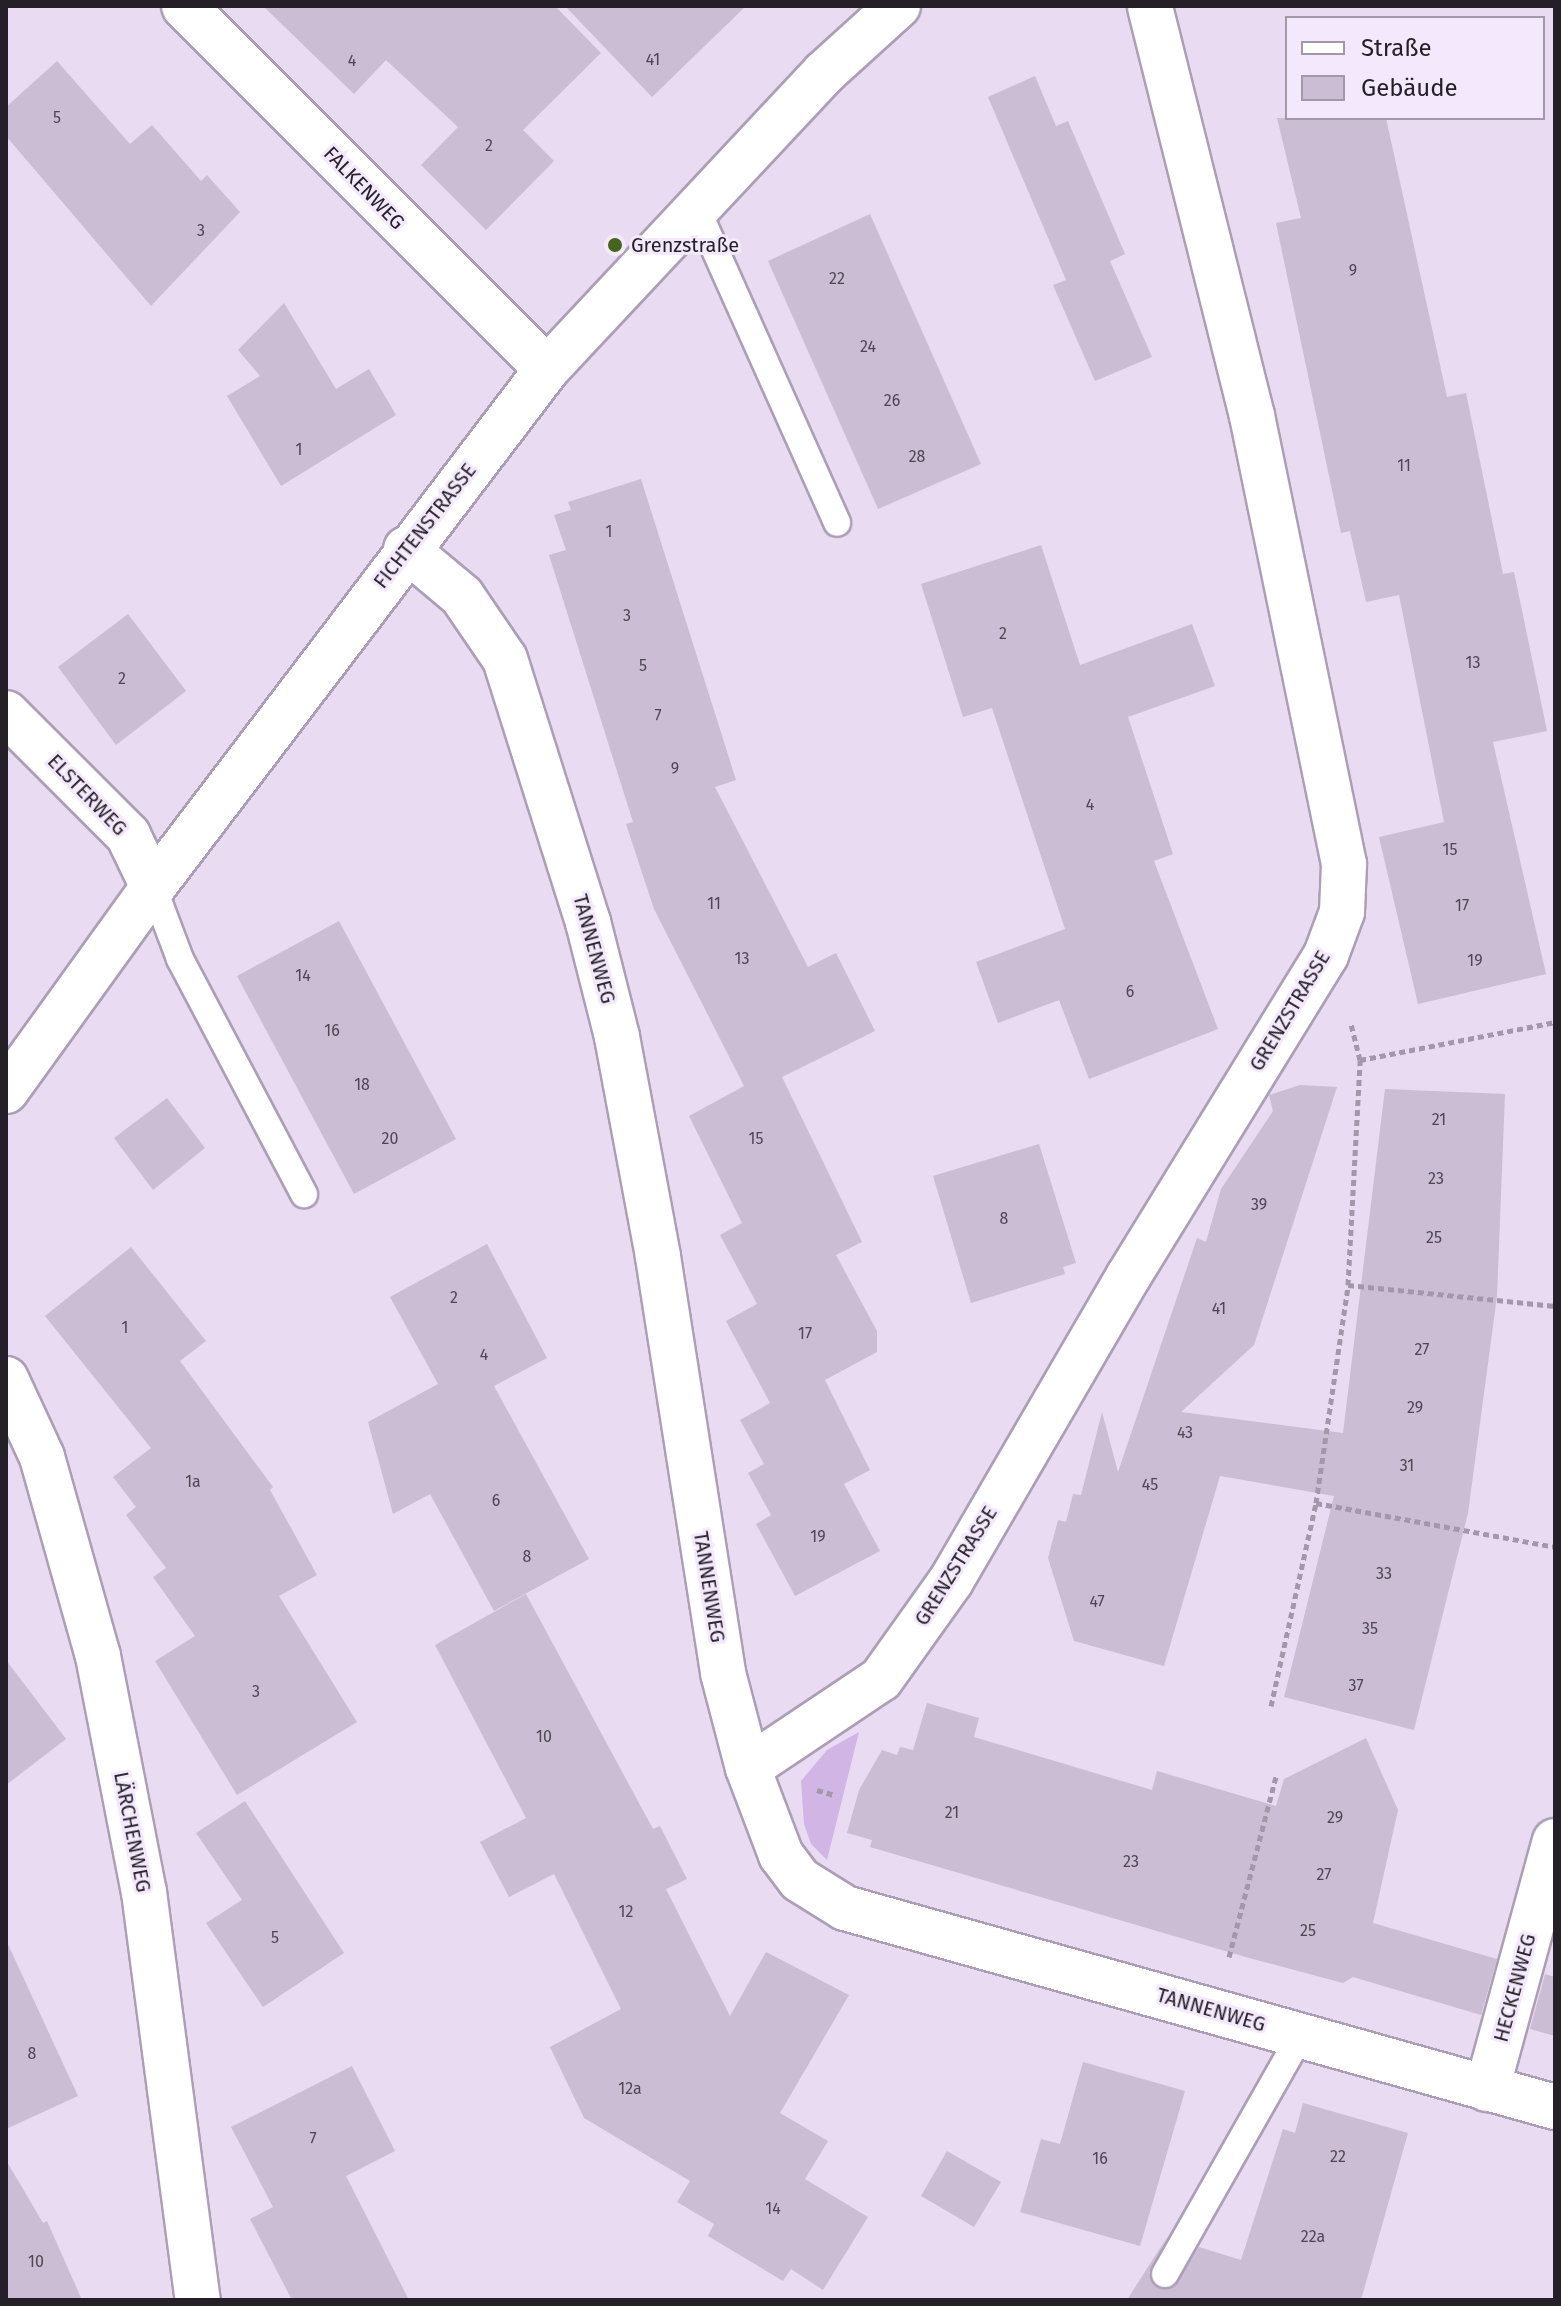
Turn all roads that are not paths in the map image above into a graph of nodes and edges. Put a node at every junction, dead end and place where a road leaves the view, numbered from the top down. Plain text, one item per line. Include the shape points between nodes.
1 (898, 6) edge
2 (1150, 6) edge
3 (188, 7) edge
4 (695, 205) junction
5 (547, 369) junction
6 (837, 523) dead end
7 (406, 549) junction
8 (6, 713) edge
9 (153, 887) junction
10 (6, 1091) edge
11 (304, 1194) dead end
12 (6, 1379) edge
13 (748, 1768) junction
14 (1555, 1841) edge
15 (1301, 2035) junction
16 (1487, 2089) junction
17 (1555, 2107) edge
18 (1165, 2274) dead end
19 (198, 2300) edge

1 - 4 street, FICHTENSTRASSE
2 - 13 street, GRENZSTRASSE via 1252,416 1344,864 1342,912 1326,955 1128,1277 951,1581 881,1679
3 - 5 street, FALKENWEG
4 - 5 street, FICHTENSTRASSE
4 - 6 lane
5 - 7 street, FICHTENSTRASSE
7 - 9 street, FICHTENSTRASSE
7 - 13 street, TANNENWEG via 462,596 505,659 588,922 617,1037 658,1257 723,1673
8 - 9 street, ELSTERWEG via 128,835
9 - 10 street, FICHTENSTRASSE
9 - 11 lane via 180,959
12 - 19 street, LÄRCHENWEG via 42,1457 98,1656 144,1892
13 - 15 street, TANNENWEG via 781,1855 822,1897
14 - 16 street, HECKENWEG
15 - 16 street, TANNENWEG
15 - 18 lane
16 - 17 street, TANNENWEG

